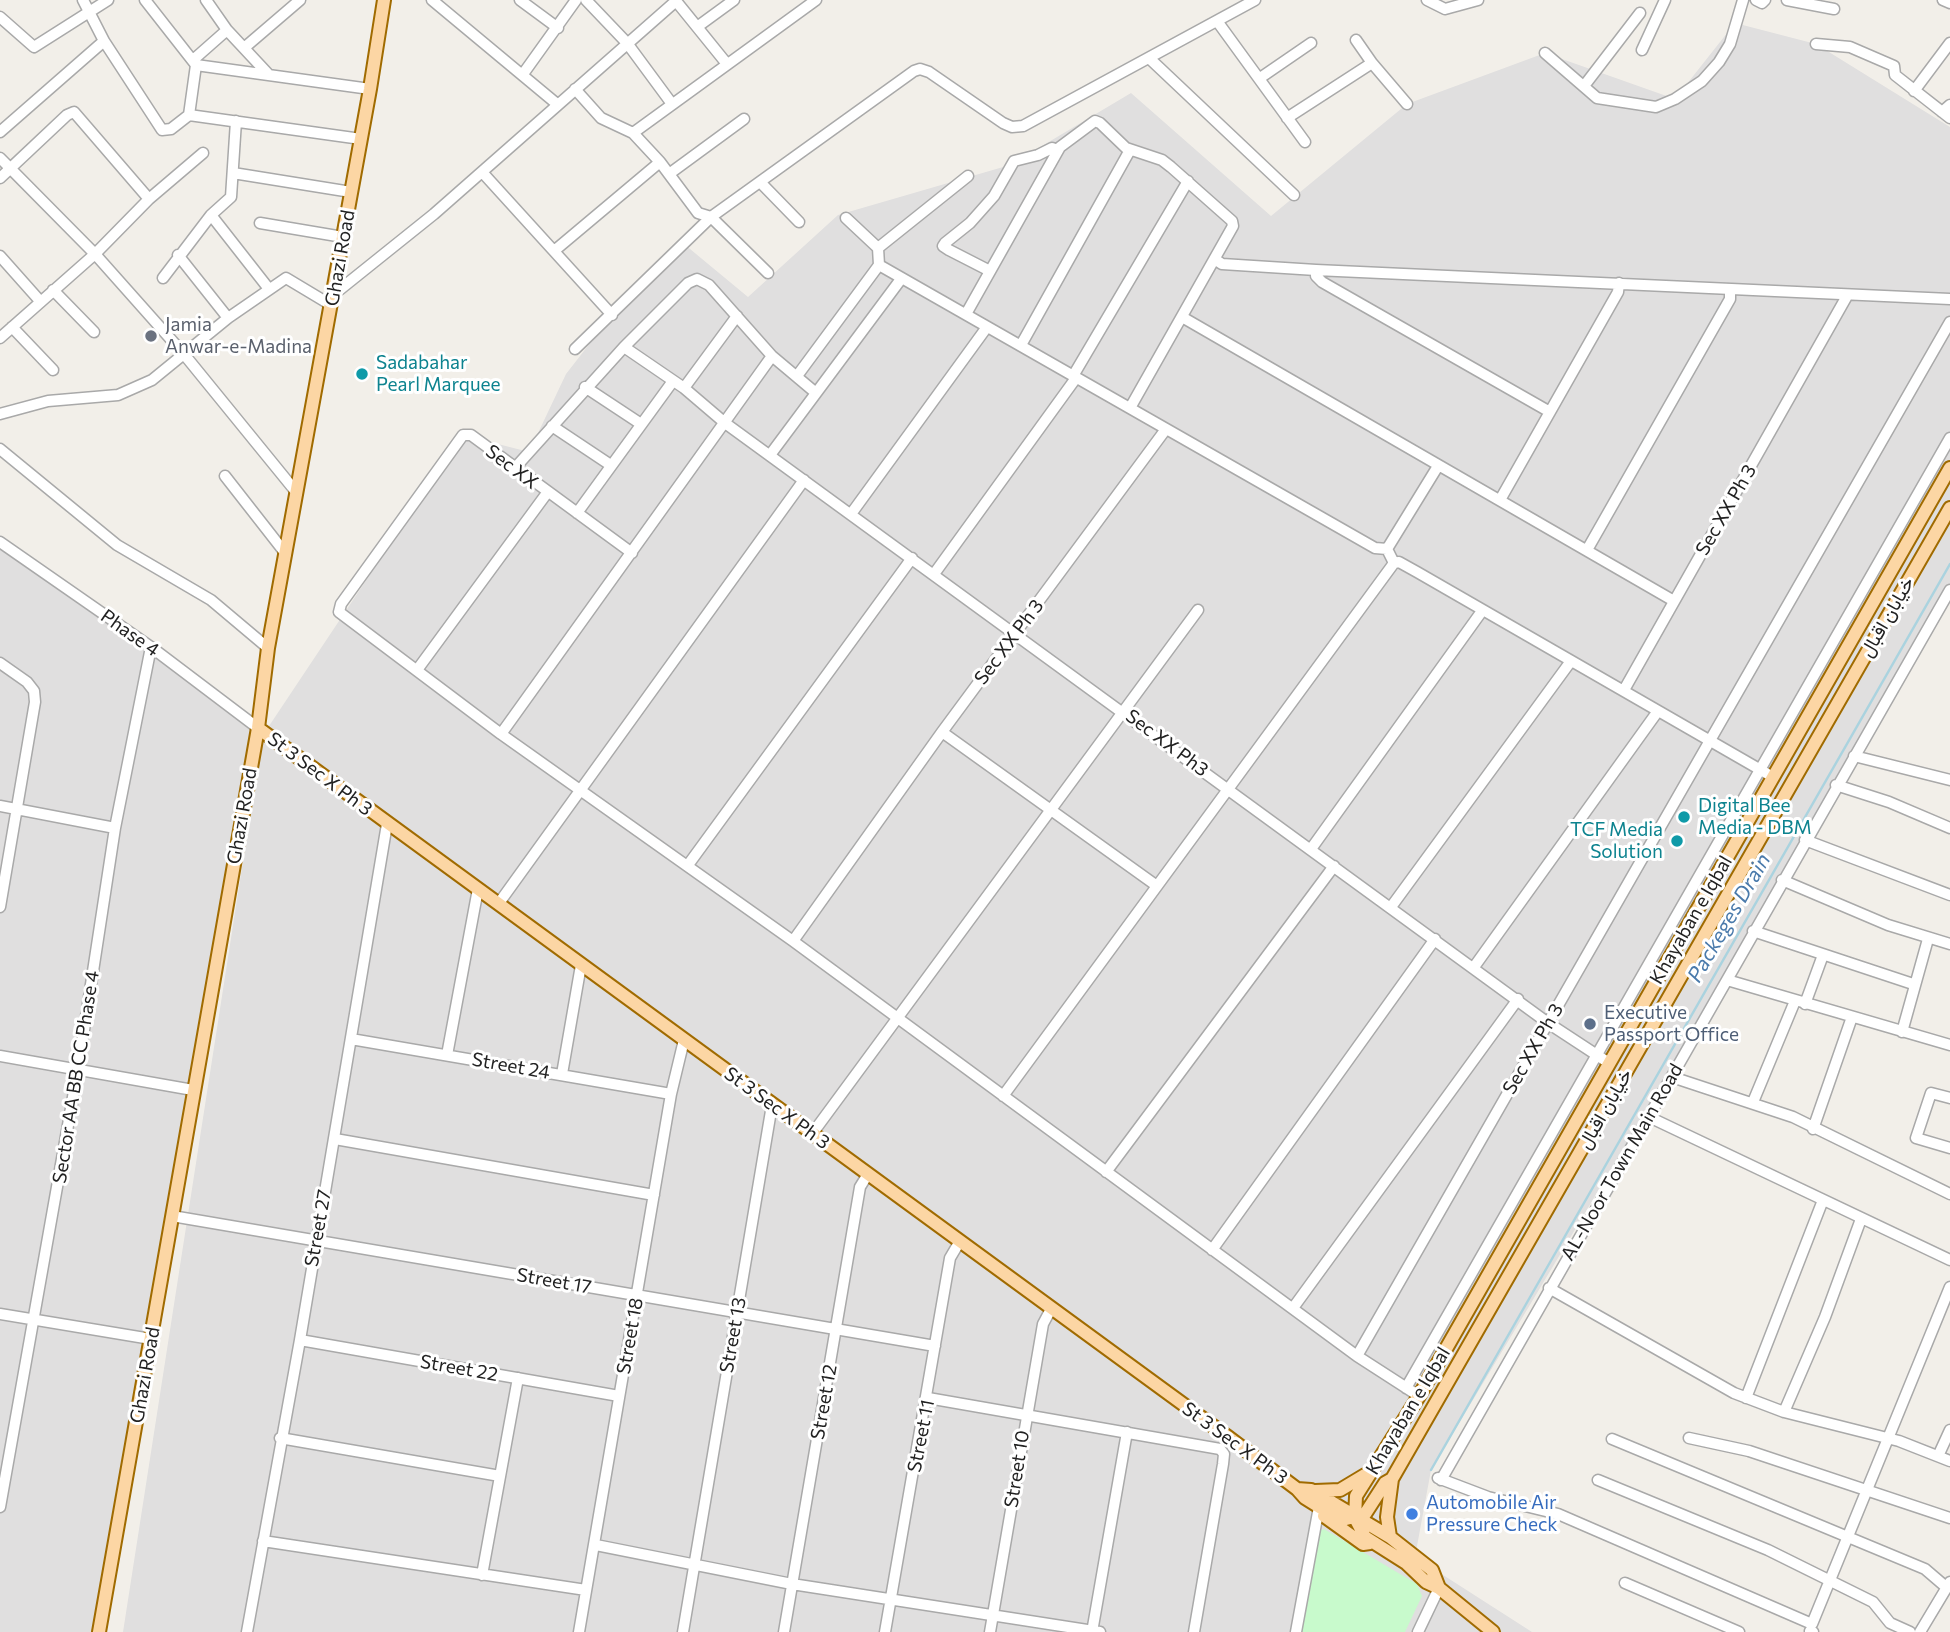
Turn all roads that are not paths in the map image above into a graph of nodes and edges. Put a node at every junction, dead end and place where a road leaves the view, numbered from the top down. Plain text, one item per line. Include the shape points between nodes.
1 (83, 0) edge
2 (108, 0) edge
3 (145, 0) edge
4 (206, 0) edge
5 (300, 0) edge
6 (384, 0) edge
7 (432, 0) edge
8 (520, 0) edge
9 (576, 0) edge
10 (586, 0) edge
11 (734, 0) edge
12 (816, 0) edge
13 (1255, 0) edge
14 (1427, 0) edge
15 (1478, 0) edge
16 (1665, 0) edge
17 (1743, 0) edge
18 (1756, 0) edge
19 (1765, 0) edge
20 (1787, 0) edge
21 (1943, 0) edge
22 (1950, 3) edge
23 (1835, 9) dead end
24 (89, 12) junction
25 (1640, 13) dead end
26 (0, 17) edge
27 (1217, 21) junction
28 (697, 27) junction
29 (558, 28) junction
30 (227, 30) junction
31 (1356, 40) dead end
32 (104, 41) junction
33 (627, 43) junction
34 (1311, 43) dead end
35 (1950, 43) edge
36 (1816, 44) dead end
37 (244, 48) junction
38 (1642, 50) dead end
39 (1545, 53) dead end
40 (1149, 58) junction
41 (195, 62) junction
42 (1371, 62) junction
43 (727, 64) junction
44 (523, 74) junction
45 (269, 75) junction
46 (1260, 78) junction
47 (1584, 86) junction
48 (370, 89) junction
49 (575, 89) junction
50 (1914, 91) junction
51 (557, 104) junction
52 (672, 104) junction
53 (1407, 104) dead end
54 (1947, 112) edge
55 (189, 115) junction
56 (1287, 118) junction
57 (744, 119) dead end
58 (236, 121) junction
59 (0, 132) edge
60 (633, 133) junction
61 (361, 139) junction
62 (1305, 142) dead end
63 (1058, 150) junction
64 (1130, 150) junction
65 (203, 153) dead end
66 (0, 158) edge
67 (660, 162) junction
68 (12, 168) junction
69 (482, 172) junction
70 (233, 173) junction
71 (669, 174) junction
72 (968, 176) dead end
73 (0, 178) edge
74 (1188, 181) junction
75 (760, 182) junction
76 (351, 192) junction
77 (1294, 195) dead end
78 (149, 199) junction
79 (211, 215) junction
80 (711, 217) junction
81 (846, 218) dead end
82 (799, 222) dead end
83 (260, 223) dead end
84 (343, 237) junction
85 (878, 248) junction
86 (554, 251) junction
87 (95, 254) junction
88 (178, 255) junction
89 (0, 256) edge
90 (1216, 260) junction
91 (879, 265) junction
92 (1316, 270) junction
93 (990, 271) junction
94 (768, 273) dead end
95 (163, 278) dead end
96 (901, 279) junction
97 (1619, 283) junction
98 (269, 289) junction
99 (1730, 289) junction
100 (53, 290) junction
101 (1847, 296) junction
102 (1950, 299) edge
103 (332, 300) junction
104 (40, 301) junction
105 (966, 314) junction
106 (612, 315) junction
107 (737, 316) junction
108 (1182, 317) junction
109 (228, 318) junction
110 (1950, 322) edge
111 (987, 327) junction
112 (4, 332) edge
113 (94, 332) dead end
114 (1021, 345) junction
115 (624, 347) junction
116 (575, 349) dead end
117 (183, 353) junction
118 (772, 356) junction
119 (53, 370) dead end
120 (797, 376) junction
121 (1074, 377) junction
122 (673, 381) junction
123 (585, 387) junction
124 (684, 388) junction
125 (816, 393) junction
126 (1130, 408) junction
127 (1550, 412) junction
128 (0, 414) edge
129 (725, 423) junction
130 (641, 424) junction
131 (552, 426) junction
132 (1166, 429) junction
133 (1950, 438) edge
134 (0, 450) edge
135 (770, 455) junction
136 (609, 464) junction
137 (1438, 466) junction
138 (1950, 468) edge
139 (514, 469) junction
140 (225, 476) dead end
141 (804, 480) junction
142 (297, 493) junction
143 (547, 493) junction
144 (1500, 500) junction
145 (1950, 508) edge
146 (577, 513) junction
147 (851, 513) junction
148 (0, 542) edge
149 (1387, 549) junction
150 (1587, 550) junction
151 (632, 553) junction
152 (286, 554) junction
153 (912, 558) junction
154 (1394, 563) junction
155 (934, 574) junction
156 (1950, 590) edge
157 (1674, 601) junction
158 (1198, 610) dead end
159 (1482, 611) junction
160 (1017, 634) junction
161 (151, 647) junction
162 (268, 648) junction
163 (1571, 661) junction
164 (0, 663) edge
165 (417, 670) junction
166 (1624, 690) junction
167 (1124, 711) junction
168 (1658, 711) junction
169 (258, 727) junction
170 (942, 732) junction
171 (501, 734) junction
172 (1710, 741) junction
173 (1854, 756) junction
174 (1760, 770) junction
175 (1773, 777) junction
176 (1950, 780) edge
177 (1836, 785) junction
178 (1228, 788) junction
179 (583, 789) junction
180 (0, 806) edge
181 (16, 809) junction
182 (1051, 809) junction
183 (387, 824) junction
184 (115, 828) junction
185 (1950, 828) edge
186 (1805, 840) junction
187 (1311, 849) junction
188 (688, 865) junction
189 (1334, 866) junction
190 (1782, 880) junction
191 (1157, 886) junction
192 (478, 888) junction
193 (1950, 895) edge
194 (499, 903) junction
195 (0, 907) edge
196 (1391, 907) junction
197 (1753, 931) junction
198 (1435, 939) junction
199 (1928, 939) junction
200 (793, 941) junction
201 (1950, 944) edge
202 (1675, 948) junction
203 (1823, 955) junction
204 (1692, 959) junction
205 (581, 965) junction
206 (1474, 967) junction
207 (1727, 980) junction
208 (1913, 984) junction
209 (1518, 999) junction
210 (1800, 1003) junction
211 (1852, 1017) junction
212 (897, 1019) junction
213 (1548, 1023) junction
214 (1902, 1032) junction
215 (351, 1039) junction
216 (684, 1040) junction
217 (1950, 1045) edge
218 (447, 1055) junction
219 (1595, 1055) junction
220 (0, 1056) edge
221 (1609, 1063) junction
222 (78, 1069) junction
223 (562, 1074) junction
224 (1672, 1077) junction
225 (193, 1090) junction
226 (671, 1094) junction
227 (1003, 1096) junction
228 (1950, 1098) edge
229 (1752, 1102) junction
230 (772, 1105) junction
231 (1649, 1117) junction
232 (1813, 1129) junction
233 (812, 1134) junction
234 (335, 1139) junction
235 (1950, 1148) edge
236 (1107, 1172) junction
237 (868, 1174) junction
238 (1950, 1194) edge
239 (654, 1195) junction
240 (1823, 1200) junction
241 (172, 1216) junction
242 (1861, 1219) junction
243 (315, 1239) junction
244 (960, 1241) junction
245 (1212, 1250) junction
246 (1950, 1261) edge
247 (1950, 1287) edge
248 (1549, 1288) junction
249 (637, 1296) junction
250 (1051, 1308) junction
251 (1293, 1308) junction
252 (737, 1312) junction
253 (0, 1314) edge
254 (34, 1320) junction
255 (837, 1328) junction
256 (151, 1339) junction
257 (300, 1340) junction
258 (935, 1346) junction
259 (1357, 1356) junction
260 (518, 1378) junction
261 (1406, 1388) junction
262 (619, 1396) junction
263 (1419, 1396) junction
264 (928, 1398) junction
265 (1746, 1398) junction
266 (1784, 1412) junction
267 (1026, 1414) junction
268 (1950, 1430) edge
269 (1126, 1432) junction
270 (280, 1438) junction
271 (1689, 1438) dead end
272 (1889, 1438) junction
273 (1612, 1439) dead end
274 (1224, 1443) junction
275 (1939, 1454) junction
276 (1950, 1461) edge
277 (1373, 1469) junction
278 (500, 1476) junction
279 (1392, 1479) junction
280 (1598, 1480) dead end
281 (1297, 1489) junction
282 (1311, 1490) junction
283 (1868, 1490) junction
284 (0, 1507) edge
285 (1320, 1508) junction
286 (1355, 1518) junction
287 (1950, 1518) edge
288 (1390, 1537) junction
289 (1848, 1538) junction
290 (263, 1541) junction
291 (1374, 1543) junction
292 (596, 1545) junction
293 (694, 1564) junction
294 (482, 1574) junction
295 (1830, 1582) junction
296 (1625, 1583) dead end
297 (792, 1584) junction
298 (1948, 1585) edge
299 (1439, 1588) junction
300 (586, 1590) junction
301 (890, 1600) junction
302 (993, 1615) junction
303 (1811, 1630) edge
304 (99, 1632) edge
305 (247, 1632) edge
306 (579, 1632) edge
307 (683, 1632) edge
308 (784, 1632) edge
309 (885, 1632) edge
310 (990, 1632) edge
311 (1095, 1632) edge
312 (1194, 1632) edge
313 (1296, 1632) edge
314 (1418, 1632) edge
315 (1493, 1632) edge
316 (1739, 1632) edge
317 (1910, 1632) edge
318 (1920, 1632) edge

1 - 24 street
2 - 24 street
3 - 41 street
4 - 30 street
5 - 37 street
6 - 48 main road, Ghazi Road
7 - 44 street
8 - 29 street
9 - 29 street
10 - 33 street
11 - 28 street
12 - 43 street
13 - 27 street
14 - 15 street via 1445,9
16 - 38 street
17 - 47 street via 1730,44 1719,62 1702,81 1675,99 1656,107 1631,105 1597,98
18 - 19 street
20 - 23 street
21 - 22 street
24 - 26 street via 34,47
24 - 32 street
25 - 47 street
27 - 40 street
27 - 46 street
28 - 33 street via 676,1
28 - 43 street
29 - 44 street
30 - 37 street
30 - 41 street
31 - 42 street
32 - 55 street via 162,130
32 - 59 street
33 - 49 street
33 - 52 street
34 - 46 street
35 - 50 street
36 - 50 street via 1850,47 1894,66 1895,75
37 - 45 street
39 - 47 street
40 - 75 street via 1023,126 1012,127 920,69
40 - 77 street
41 - 45 street
41 - 55 street
42 - 53 street
42 - 56 street
43 - 52 street
44 - 51 street
45 - 48 street
46 - 56 street
48 - 61 main road, Ghazi Road
49 - 51 street
49 - 60 street via 601,118
50 - 54 street
51 - 69 street
52 - 60 street
55 - 58 street
56 - 62 street
57 - 71 street
58 - 61 street
58 - 70 street
60 - 67 street
61 - 76 main road, Ghazi Road
63 - 64 street via 1095,121
63 - 93 street
63 - 93 street via 1014,160 994,196 943,246
64 - 74 street via 1162,160
64 - 114 street
65 - 78 street
66 - 68 street
67 - 71 street
67 - 86 street
68 - 73 street
68 - 78 street via 74,112
68 - 87 street
69 - 86 street
69 - 103 street
70 - 76 street
70 - 79 street via 232,197
71 - 80 street via 698,213
72 - 85 street
74 - 90 street via 1232,221 1232,231
74 - 121 street
75 - 80 street
75 - 82 street
76 - 84 main road, Ghazi Road
78 - 87 street
79 - 88 street
79 - 98 street
80 - 94 street
80 - 106 street
81 - 85 street
83 - 84 street
84 - 103 main road, Ghazi Road
85 - 91 street
86 - 106 street
87 - 100 street
87 - 117 street
88 - 95 street
88 - 109 street
89 - 104 street
90 - 92 street
90 - 108 street
91 - 96 street
91 - 120 street
92 - 97 street
92 - 127 street via 1322,282
93 - 105 street
96 - 105 street
96 - 125 street
97 - 99 street
97 - 127 street
98 - 103 street via 286,278
98 - 109 street
99 - 101 street
99 - 150 street via 1730,299
100 - 104 street
100 - 113 street
101 - 102 street
101 - 157 street, Sec XX Ph 3
103 - 142 main road, Ghazi Road
104 - 112 street
105 - 111 street
106 - 116 street
107 - 115 street via 709,285 697,279
107 - 118 street
107 - 124 street
108 - 126 street
108 - 137 street
109 - 117 street
110 - 172 street, Sec XX Ph 3
111 - 114 street
111 - 147 street
112 - 119 street
114 - 121 street
115 - 122 street, Sec XX Ph3
115 - 123 street
117 - 128 street via 152,380 118,396 48,401
117 - 142 street
118 - 120 street
118 - 129 street
120 - 125 street
121 - 126 street
121 - 155 street
122 - 124 street, Sec XX Ph3
122 - 130 street
123 - 130 street
123 - 131 street
124 - 129 street, Sec XX Ph3
125 - 135 street
126 - 132 street
127 - 144 street
129 - 135 street, Sec XX Ph3
129 - 151 street
130 - 136 street
131 - 136 street
131 - 139 street
132 - 149 street via 1375,548
132 - 160 street, Sec XX Ph 3
133 - 174 street
134 - 162 street via 117,545 211,600
135 - 141 street, Sec XX Ph3
136 - 146 street
137 - 144 street
137 - 149 street
138 - 175 main road, Khayaban e Iqbal
139 - 143 street, Sec XX
139 - 165 street, Sec XX via 471,435 463,435 341,604 339,612 344,618
140 - 152 street
141 - 147 street, Sec XX Ph3
141 - 179 street
142 - 152 main road, Ghazi Road
143 - 146 street
143 - 165 street, Sec XX
144 - 150 street
145 - 204 main road, خیابان اقبال
146 - 151 street
147 - 153 street, Sec XX Ph3
148 - 161 street, Phase 4
149 - 154 street
150 - 157 street
151 - 171 street
152 - 162 main road, Ghazi Road
153 - 155 street, Sec XX Ph3
153 - 188 street
154 - 159 street via 1418,572
154 - 178 street
155 - 160 street, Sec XX Ph3
156 - 173 street, AL-Noor Town Main Road
157 - 166 street, Sec XX Ph 3
158 - 167 street
159 - 163 street
159 - 187 street
160 - 167 street, Sec XX Ph3
160 - 170 street, Sec XX Ph 3
161 - 169 street, Phase 4
161 - 184 street, Sector AA BB CC Phase 4
162 - 169 main road, Ghazi Road
163 - 166 street
163 - 196 street
164 - 181 street via 34,691
165 - 171 street
166 - 168 street
167 - 178 street, Sec XX Ph3
167 - 182 street
168 - 172 street
168 - 206 street
169 - 183 main road, St 3 Sec X Ph 3
169 - 225 main road, Ghazi Road
170 - 182 street
170 - 200 street, Sec XX Ph 3
171 - 179 street
172 - 174 street
172 - 213 street, Sec XX Ph 3
173 - 176 street
173 - 177 street, AL-Noor Town Main Road
174 - 175 street
174 - 219 street
175 - 202 main road, Khayaban e Iqbal
177 - 185 street
177 - 186 street, AL-Noor Town Main Road
178 - 187 street, Sec XX Ph3
178 - 191 street
179 - 188 street
179 - 194 street
180 - 181 street
181 - 184 street
181 - 195 street
182 - 191 street
182 - 212 street
183 - 192 main road, St 3 Sec X Ph 3
183 - 215 street, Street 27
184 - 222 street, Sector AA BB CC Phase 4
186 - 190 street, AL-Noor Town Main Road
186 - 193 street
187 - 189 street, Sec XX Ph3
188 - 200 street
189 - 196 street, Sec XX Ph3
189 - 236 street
190 - 197 street, AL-Noor Town Main Road
190 - 199 street
191 - 227 street
192 - 194 main road, St 3 Sec X Ph 3
192 - 218 street
194 - 205 main road, St 3 Sec X Ph 3
196 - 198 street, Sec XX Ph3
197 - 203 street
197 - 207 street, AL-Noor Town Main Road
198 - 206 street, Sec XX Ph3
198 - 245 street
199 - 201 street
199 - 208 street
200 - 212 street
202 - 204 main road
202 - 221 main road, Khayaban e Iqbal
203 - 208 street
203 - 210 street
204 - 279 main road, خیابان اقبال
205 - 216 main road, St 3 Sec X Ph 3
205 - 223 street
206 - 209 street, Sec XX Ph3
207 - 210 street
207 - 224 street, AL-Noor Town Main Road
208 - 214 street
209 - 213 street, Sec XX Ph3
209 - 251 street, Sec XX Ph 3
210 - 211 street
210 - 229 street
211 - 214 street
211 - 232 street
212 - 227 street
212 - 233 street
213 - 219 street, Sec XX Ph3
213 - 259 street, Sec XX Ph 3
214 - 217 street
215 - 218 street, Street 24
215 - 234 street, Street 27
216 - 226 street, Street 18
216 - 230 main road, St 3 Sec X Ph 3
218 - 223 street, Street 24
219 - 221 street, Sec XX Ph3
219 - 261 street
220 - 222 street
221 - 263 main road, Khayaban e Iqbal
222 - 225 street
222 - 254 street, Sector AA BB CC Phase 4
223 - 226 street, Street 24
224 - 229 street
224 - 231 street, AL-Noor Town Main Road
225 - 241 main road, Ghazi Road
226 - 239 street, Street 18
227 - 236 street
228 - 235 street via 1931,1093 1916,1138
229 - 232 street
230 - 233 main road, St 3 Sec X Ph 3
230 - 252 street, Street 13
231 - 240 street
231 - 248 street, AL-Noor Town Main Road
232 - 238 street
233 - 237 main road, St 3 Sec X Ph 3
234 - 239 street
234 - 243 street, Street 27
236 - 245 street
237 - 244 main road, St 3 Sec X Ph 3
237 - 255 street, Street 12 via 860,1187
239 - 249 street, Street 18
240 - 242 street
240 - 265 street
241 - 243 street, Street 17
241 - 256 main road, Ghazi Road
242 - 246 street
242 - 266 street
243 - 249 street, Street 17
243 - 257 street, Street 27
244 - 250 main road, St 3 Sec X Ph 3
244 - 258 street, Street 11 via 950,1258
245 - 251 street
247 - 272 street
248 - 265 street
248 - 303 street, AL-Noor Town Main Road via 1440,1479 1488,1497 1558,1514
249 - 252 street, Street 17
249 - 262 street, Street 18
250 - 267 street, Street 10 via 1043,1324
250 - 274 main road, St 3 Sec X Ph 3
251 - 259 street
252 - 255 street, Street 17
252 - 293 street, Street 13
253 - 254 street
254 - 256 street
254 - 284 street, Sector AA BB CC Phase 4
255 - 258 street, Street 17
255 - 297 street, Street 12
256 - 304 main road, Ghazi Road
257 - 260 street, Street 22
257 - 270 street, Street 27
258 - 264 street, Street 11
259 - 261 street
260 - 262 street, Street 22
260 - 278 street
261 - 263 street
262 - 292 street, Street 18
263 - 277 main road, Khayaban e Iqbal
264 - 267 street
264 - 301 street, Street 11
265 - 266 street
266 - 272 street
267 - 269 street
267 - 302 street, Street 10
268 - 275 street
269 - 274 street
269 - 311 street
270 - 278 street
270 - 290 street, Street 27
271 - 283 street via 1749,1451
272 - 275 street
272 - 283 street
273 - 289 street
274 - 281 main road, St 3 Sec X Ph 3
274 - 312 street
275 - 276 street
277 - 282 main road via 1340,1490
277 - 286 main road, Khayaban e Iqbal via 1354,1501
278 - 294 street
279 - 286 main road, خیابان اقبال via 1367,1511
279 - 288 main road via 1387,1517
280 - 295 street via 1768,1550
281 - 282 main road, St 3 Sec X Ph 3
281 - 285 main road, St 3 Sec X Ph 3
282 - 286 main road, St 3 Sec X Ph 3
283 - 287 street
283 - 289 street
285 - 286 main road, St 3 Sec X Ph 3 via 1342,1520
285 - 291 main road via 1335,1527 1363,1544
285 - 313 street
286 - 288 main road
286 - 291 main road via 1363,1535
288 - 299 main road via 1432,1570
289 - 295 street
289 - 298 street via 1925,1569
290 - 294 street
290 - 305 street, Street 27
291 - 299 main road
292 - 293 street
292 - 300 street, Street 18
293 - 297 street
293 - 307 street, Street 13
294 - 300 street
295 - 303 street
295 - 317 street via 1873,1602 1891,1623
296 - 316 street
297 - 301 street
297 - 308 street, Street 12
298 - 318 street
299 - 314 street
299 - 315 main road
300 - 306 street, Street 18
301 - 302 street
301 - 309 street, Street 11
302 - 310 street, Street 10
302 - 311 street

